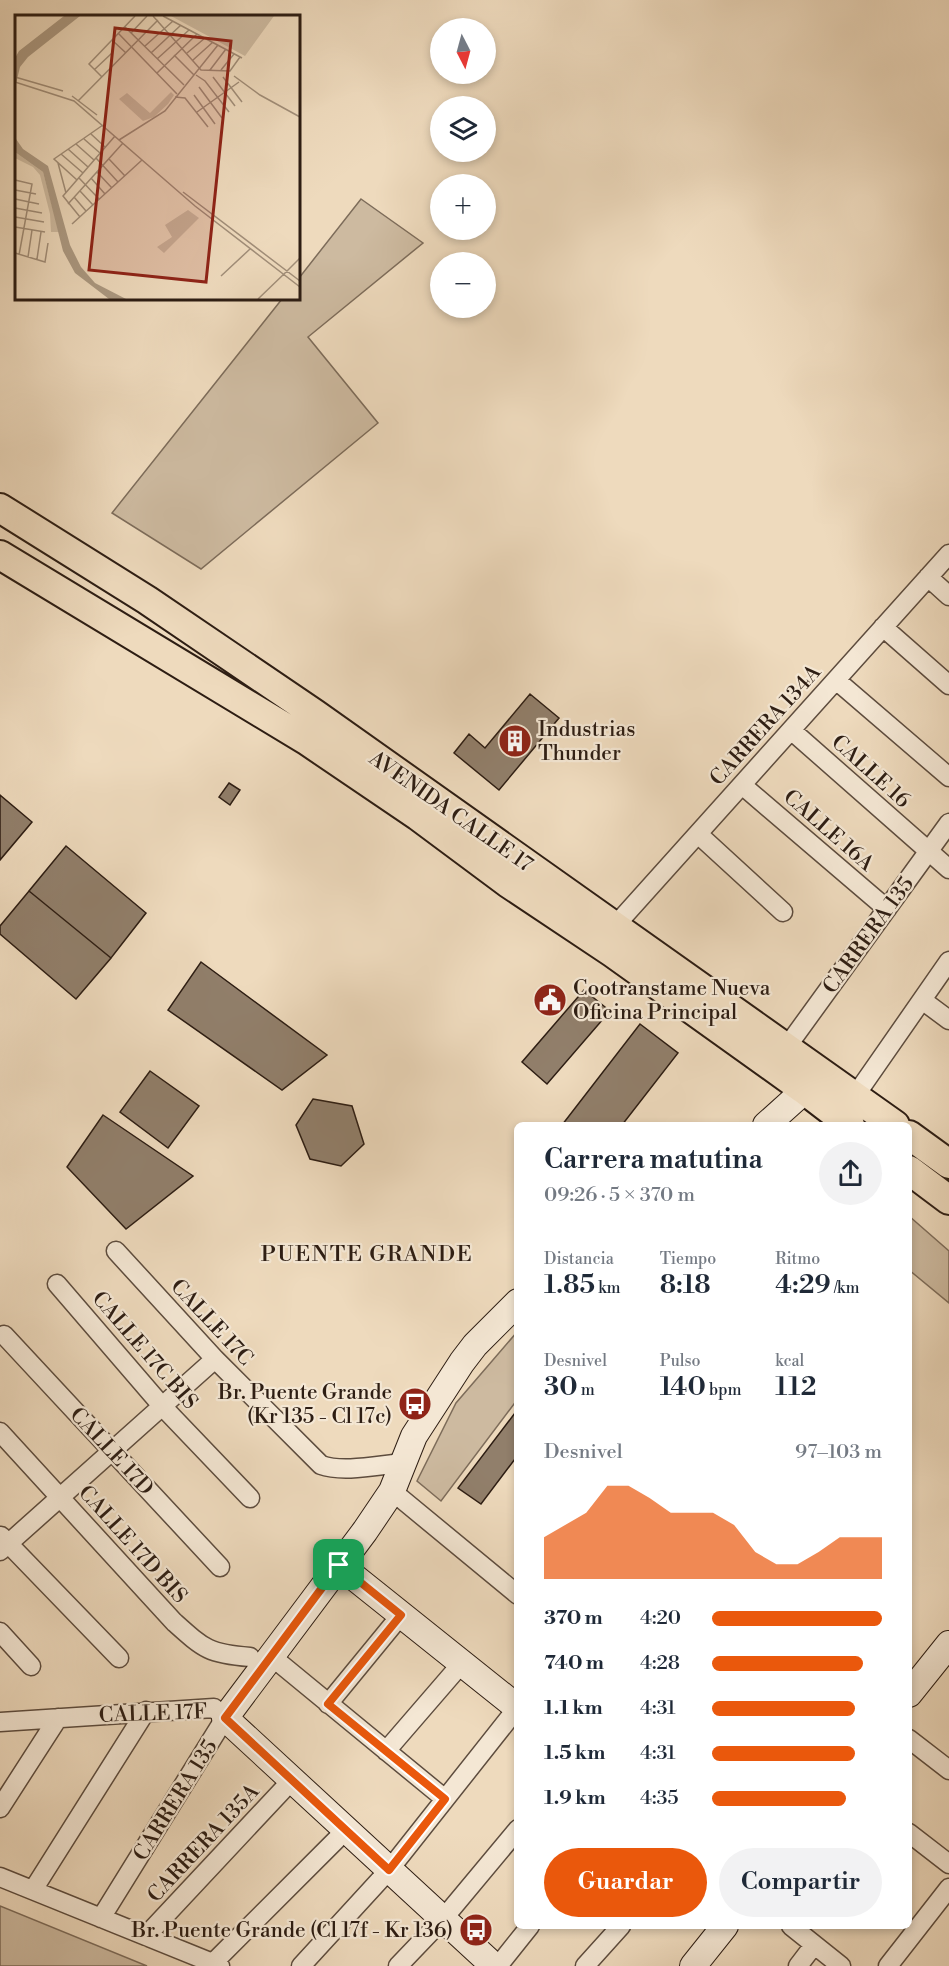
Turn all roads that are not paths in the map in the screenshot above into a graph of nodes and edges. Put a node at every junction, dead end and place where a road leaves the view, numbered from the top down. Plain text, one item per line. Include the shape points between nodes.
1 (0, 508) edge
2 (949, 554) edge
3 (0, 555) edge
4 (928, 578) junction
5 (949, 596) edge
6 (883, 627) junction
7 (836, 680) junction
8 (949, 684) edge
9 (791, 730) junction
10 (949, 777) edge
11 (742, 784) junction
12 (949, 823) edge
13 (698, 834) junction
14 (928, 852) junction
15 (949, 869) edge
16 (887, 909) junction
17 (783, 912) dead end
18 (615, 927) junction
19 (949, 961) edge
20 (922, 1000) junction
21 (949, 1020) edge
22 (786, 1048) junction
23 (811, 1080) junction
24 (855, 1096) junction
25 (769, 1122) edge
26 (847, 1122) edge
27 (891, 1122) edge
28 (912, 1137) edge
29 (949, 1164) edge
30 (912, 1172) edge
31 (949, 1200) edge
32 (116, 1251) dead end
33 (57, 1284) dead end
34 (514, 1306) edge
35 (4, 1335) dead end
36 (215, 1359) junction
37 (162, 1406) junction
38 (0, 1432) edge
39 (112, 1452) junction
40 (403, 1463) junction
41 (392, 1491) junction
42 (60, 1497) junction
43 (250, 1498) dead end
44 (3, 1543) edge
45 (339, 1565) junction
46 (220, 1567) dead end
47 (514, 1592) edge
48 (401, 1615) junction
49 (0, 1632) edge
50 (949, 1644) edge
51 (261, 1657) junction
52 (119, 1658) dead end
53 (462, 1663) junction
54 (31, 1666) dead end
55 (912, 1690) edge
56 (328, 1704) junction
57 (514, 1706) edge
58 (146, 1712) junction
59 (514, 1712) edge
60 (58, 1718) junction
61 (225, 1718) junction
62 (0, 1722) edge
63 (912, 1741) edge
64 (387, 1751) junction
65 (948, 1768) edge
66 (292, 1780) junction
67 (445, 1799) junction
68 (0, 1808) edge
69 (346, 1830) junction
70 (514, 1834) edge
71 (912, 1835) edge
72 (949, 1864) edge
73 (389, 1870) junction
74 (0, 1877) edge
75 (949, 1888) edge
76 (33, 1890) junction
77 (101, 1918) junction
78 (443, 1919) junction
79 (912, 1927) edge
80 (527, 1929) edge
81 (618, 1929) edge
82 (723, 1929) edge
83 (795, 1929) edge
84 (910, 1929) edge
85 (146, 1936) junction
86 (814, 1945) junction
87 (217, 1965) edge
88 (301, 1966) edge
89 (398, 1966) edge
90 (496, 1966) edge
91 (585, 1966) edge
92 (693, 1966) edge
93 (798, 1966) edge
94 (841, 1966) edge
95 (888, 1966) edge

1 - 18 main road, AVENIDA CALLE 17 via 147,600 297,702
2 - 4 street, CARRERA 134A
3 - 23 main road, AVENIDA CALLE 17 via 342,764 508,883
4 - 5 street
4 - 6 street, CARRERA 134A
6 - 7 street, CARRERA 134A
6 - 8 street
7 - 9 street, CARRERA 134A
7 - 10 street
9 - 11 street, CARRERA 134A
9 - 14 street, CALLE 16
11 - 13 street, CARRERA 134A
11 - 16 street, CALLE 16A
12 - 14 street, CARRERA 135
13 - 17 street
13 - 18 street, CARRERA 134A
14 - 15 street, CALLE 16
14 - 16 street, CARRERA 135
16 - 22 street, CARRERA 135
18 - 22 main road, AVENIDA CALLE 17
19 - 20 street
20 - 21 street
20 - 24 street
22 - 23 main road, AVENIDA CALLE 17
23 - 24 main road, AVENIDA CALLE 17
23 - 25 street
23 - 26 main road, AVENIDA CALLE 17
24 - 27 main road, AVENIDA CALLE 17
28 - 29 main road
30 - 31 main road
32 - 36 street, CALLE 17C
33 - 37 street, CALLE 17C BIS
34 - 40 street, CARRERA 135 via 462,1362 414,1436
35 - 39 street, CALLE 17D
36 - 37 street
36 - 40 street, CALLE 17C via 321,1465 340,1468
37 - 39 street
37 - 43 street, CALLE 17C BIS
38 - 42 street, CALLE 17D BIS
39 - 42 street
39 - 46 street, CALLE 17D
40 - 41 street, CARRERA 135
41 - 45 street, CARRERA 135
41 - 47 street
42 - 44 street
42 - 51 street, CALLE 17D BIS via 198,1644 216,1653
44 - 52 street
45 - 48 street
45 - 51 street, CARRERA 135
48 - 53 street
48 - 56 street
49 - 54 street
50 - 55 street
51 - 56 street
51 - 61 street, CARRERA 135
53 - 57 street
53 - 64 street
56 - 64 street
58 - 60 street, CALLE 17F
58 - 61 street, CALLE 17F via 214,1708
58 - 76 street
59 - 67 street
60 - 62 street, CALLE 17F
60 - 68 street
61 - 66 street, CALLE 17F
61 - 77 street, CARRERA 135
63 - 65 street
64 - 67 street
66 - 69 street, CALLE 17F
66 - 85 street, CARRERA 135A
67 - 73 street
69 - 73 street, CALLE 17F
69 - 87 street
70 - 78 street
71 - 72 street
73 - 78 street, CALLE 17F
73 - 88 street
74 - 76 street
75 - 79 street
76 - 77 street
77 - 85 street
78 - 89 street
78 - 90 street, CALLE 17F
80 - 90 street
81 - 91 street
82 - 92 street
83 - 86 street
84 - 95 street
85 - 87 street
86 - 93 street
86 - 94 street

